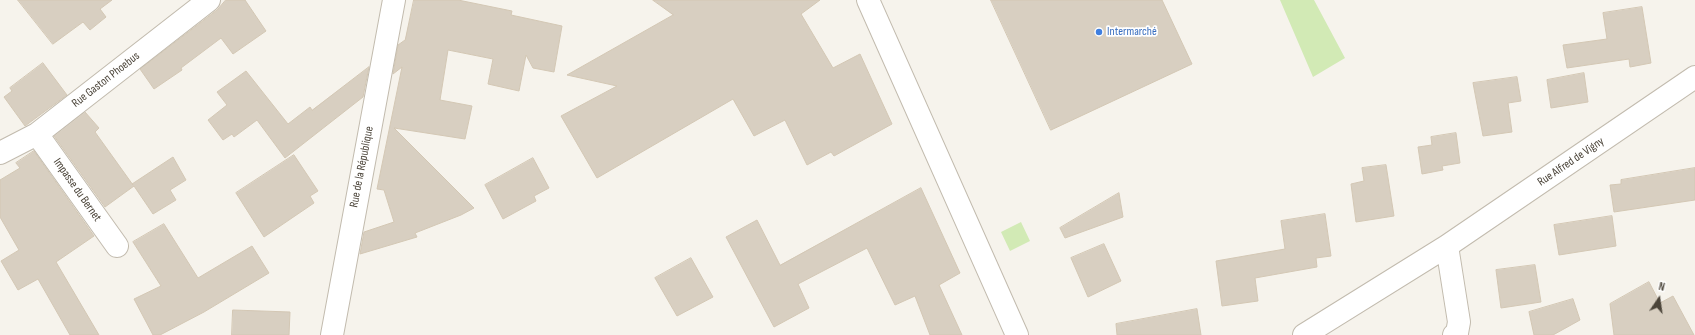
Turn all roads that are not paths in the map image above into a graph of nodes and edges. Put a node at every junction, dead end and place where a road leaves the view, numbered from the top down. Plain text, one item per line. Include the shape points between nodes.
1 (208, 0) edge
2 (394, 0) edge
3 (868, 0) edge
4 (1695, 77) edge
5 (37, 134) junction
6 (0, 153) edge
7 (117, 246) dead end
8 (1447, 246) junction
9 (332, 335) edge
10 (1017, 335) edge
11 (1304, 335) edge
12 (1454, 335) edge

1 - 5 street, Rue Gaston Phoebus
2 - 9 street, Rue de la République
3 - 10 street
4 - 8 street, Rue Alfred de Vigny
5 - 6 street, Rue Gaston Phoebus
5 - 7 street, Impasse du Bernet
8 - 11 street, Rue Alfred de Vigny
8 - 12 street via 1459,322 1457,333

